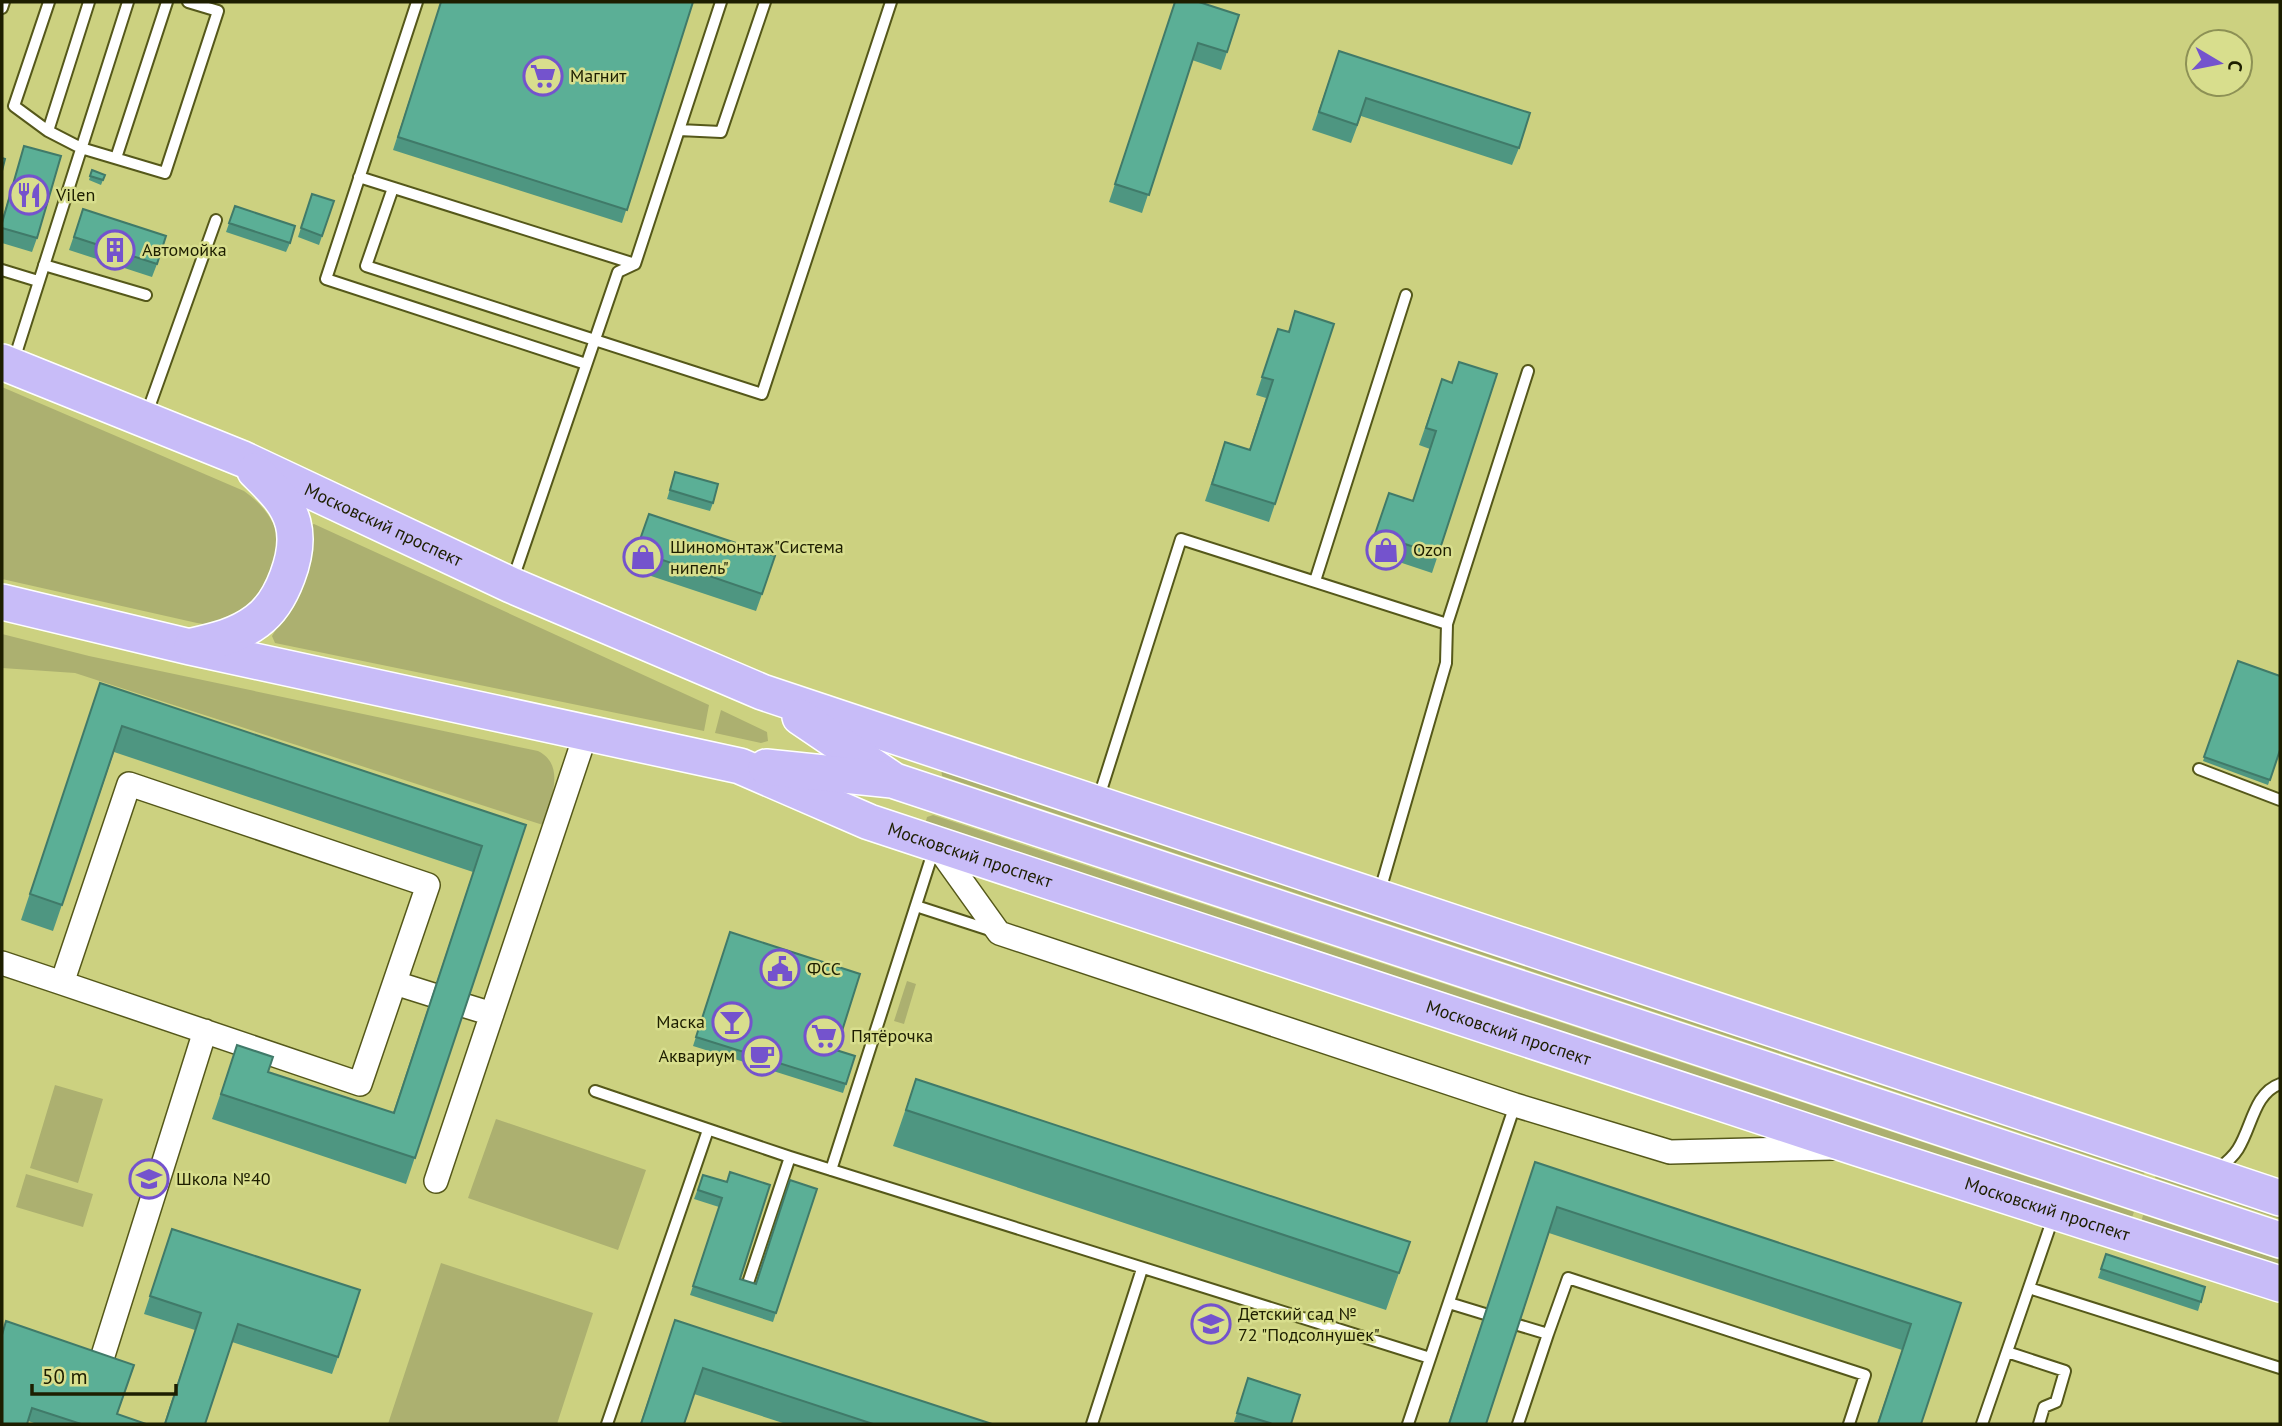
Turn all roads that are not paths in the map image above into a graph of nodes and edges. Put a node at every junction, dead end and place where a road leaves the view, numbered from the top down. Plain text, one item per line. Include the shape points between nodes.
1 (4, 2) edge
2 (49, 2) edge
3 (89, 2) edge
4 (128, 2) edge
5 (167, 2) edge
6 (188, 2) edge
7 (417, 2) edge
8 (721, 2) edge
9 (765, 2) edge
10 (891, 2) edge
11 (2, 8) edge
12 (679, 130) junction
13 (48, 131) junction
14 (81, 148) junction
15 (116, 158) junction
16 (359, 177) junction
17 (393, 188) junction
18 (216, 220) dead end
19 (635, 264) junction
20 (44, 265) junction
21 (2, 270) edge
22 (38, 281) junction
23 (146, 295) dead end
24 (1406, 295) dead end
25 (594, 340) junction
26 (7, 364) edge
27 (586, 365) junction
28 (1528, 371) dead end
29 (145, 418) junction
30 (243, 459) junction
31 (1315, 581) junction
32 (510, 585) junction
33 (2, 602) edge
34 (1447, 624) junction
35 (190, 647) junction
36 (770, 697) junction
37 (586, 733) junction
38 (751, 766) junction
39 (2199, 769) dead end
40 (892, 780) junction
41 (2280, 800) edge
42 (1097, 803) junction
43 (936, 844) junction
44 (1378, 897) junction
45 (916, 906) junction
46 (999, 933) junction
47 (2, 963) edge
48 (62, 983) junction
49 (395, 983) junction
50 (433, 995) edge
51 (466, 1006) edge
52 (492, 1014) junction
53 (205, 1031) junction
54 (2280, 1084) edge
55 (595, 1091) dead end
56 (1515, 1105) junction
57 (708, 1130) junction
58 (1857, 1148) junction
59 (790, 1157) junction
60 (831, 1170) junction
61 (2212, 1174) junction
62 (436, 1181) dead end
63 (2280, 1198) edge
64 (2055, 1212) junction
65 (2280, 1240) edge
66 (1142, 1269) junction
67 (750, 1280) edge
68 (2280, 1284) edge
69 (2029, 1288) junction
70 (1449, 1303) junction
71 (1485, 1314) edge
72 (1518, 1325) edge
73 (1548, 1334) junction
74 (2007, 1352) junction
75 (1430, 1358) junction
76 (100, 1365) edge
77 (2280, 1368) edge
78 (607, 1424) edge
79 (1091, 1424) edge
80 (1408, 1424) edge
81 (1518, 1424) edge
82 (1849, 1424) edge
83 (1982, 1424) edge
84 (2039, 1424) edge

1 - 11 lane
2 - 13 lane via 14,106
3 - 13 lane
4 - 14 lane
5 - 15 lane
6 - 15 lane via 218,11 165,173
7 - 16 lane
8 - 12 lane
9 - 12 lane via 721,132
10 - 25 lane via 762,394
12 - 19 lane
13 - 14 lane
14 - 15 lane
14 - 20 lane
16 - 17 lane
16 - 27 lane via 326,279
17 - 19 lane
17 - 25 lane via 366,266
18 - 29 lane
19 - 25 lane via 618,272
20 - 22 lane
20 - 23 lane
21 - 22 lane
22 - 26 lane
24 - 31 lane
25 - 27 lane
26 - 29 main road, Московский проспект
27 - 32 lane
28 - 34 lane
29 - 30 main road, Московский проспект
30 - 32 main road, Московский проспект
30 - 35 main road via 280,495 293,524 288,576 259,620 228,638
31 - 34 lane
31 - 42 lane via 1181,539
32 - 36 main road, Московский проспект
33 - 35 main road, Московский проспект
34 - 44 lane via 1446,663
35 - 37 main road, Московский проспект
36 - 38 main road via 793,721 799,739 794,756
36 - 40 main road, Московский проспект
36 - 42 main road, Московский проспект
37 - 38 main road, Московский проспект
37 - 52 street
38 - 40 main road, Московский проспект
38 - 43 main road, Московский проспект via 869,822
39 - 41 lane
40 - 65 main road, Московский проспект
42 - 44 main road, Московский проспект
43 - 45 lane
43 - 46 street
43 - 58 main road, Московский проспект
44 - 61 main road, Московский проспект
45 - 46 lane
45 - 60 lane
46 - 56 street
47 - 48 street
48 - 49 street via 129,784 428,885
48 - 53 street
49 - 50 street
49 - 53 street via 360,1084
51 - 52 street
52 - 62 street
53 - 76 street
54 - 61 lane via 2262,1097 2238,1149
55 - 57 lane
56 - 58 street via 1670,1152
56 - 70 lane
57 - 59 lane
57 - 78 lane
58 - 64 main road, Московский проспект
59 - 60 lane
59 - 67 lane
60 - 66 lane
61 - 63 main road, Московский проспект
64 - 68 main road, Московский проспект
64 - 69 lane
66 - 75 lane
66 - 79 lane
69 - 74 lane
69 - 77 lane
70 - 71 lane
70 - 75 lane
72 - 73 lane
73 - 81 lane
73 - 82 lane via 1568,1278 1865,1376
74 - 83 lane
74 - 84 lane via 2065,1371 2056,1402 2044,1407
75 - 80 lane

